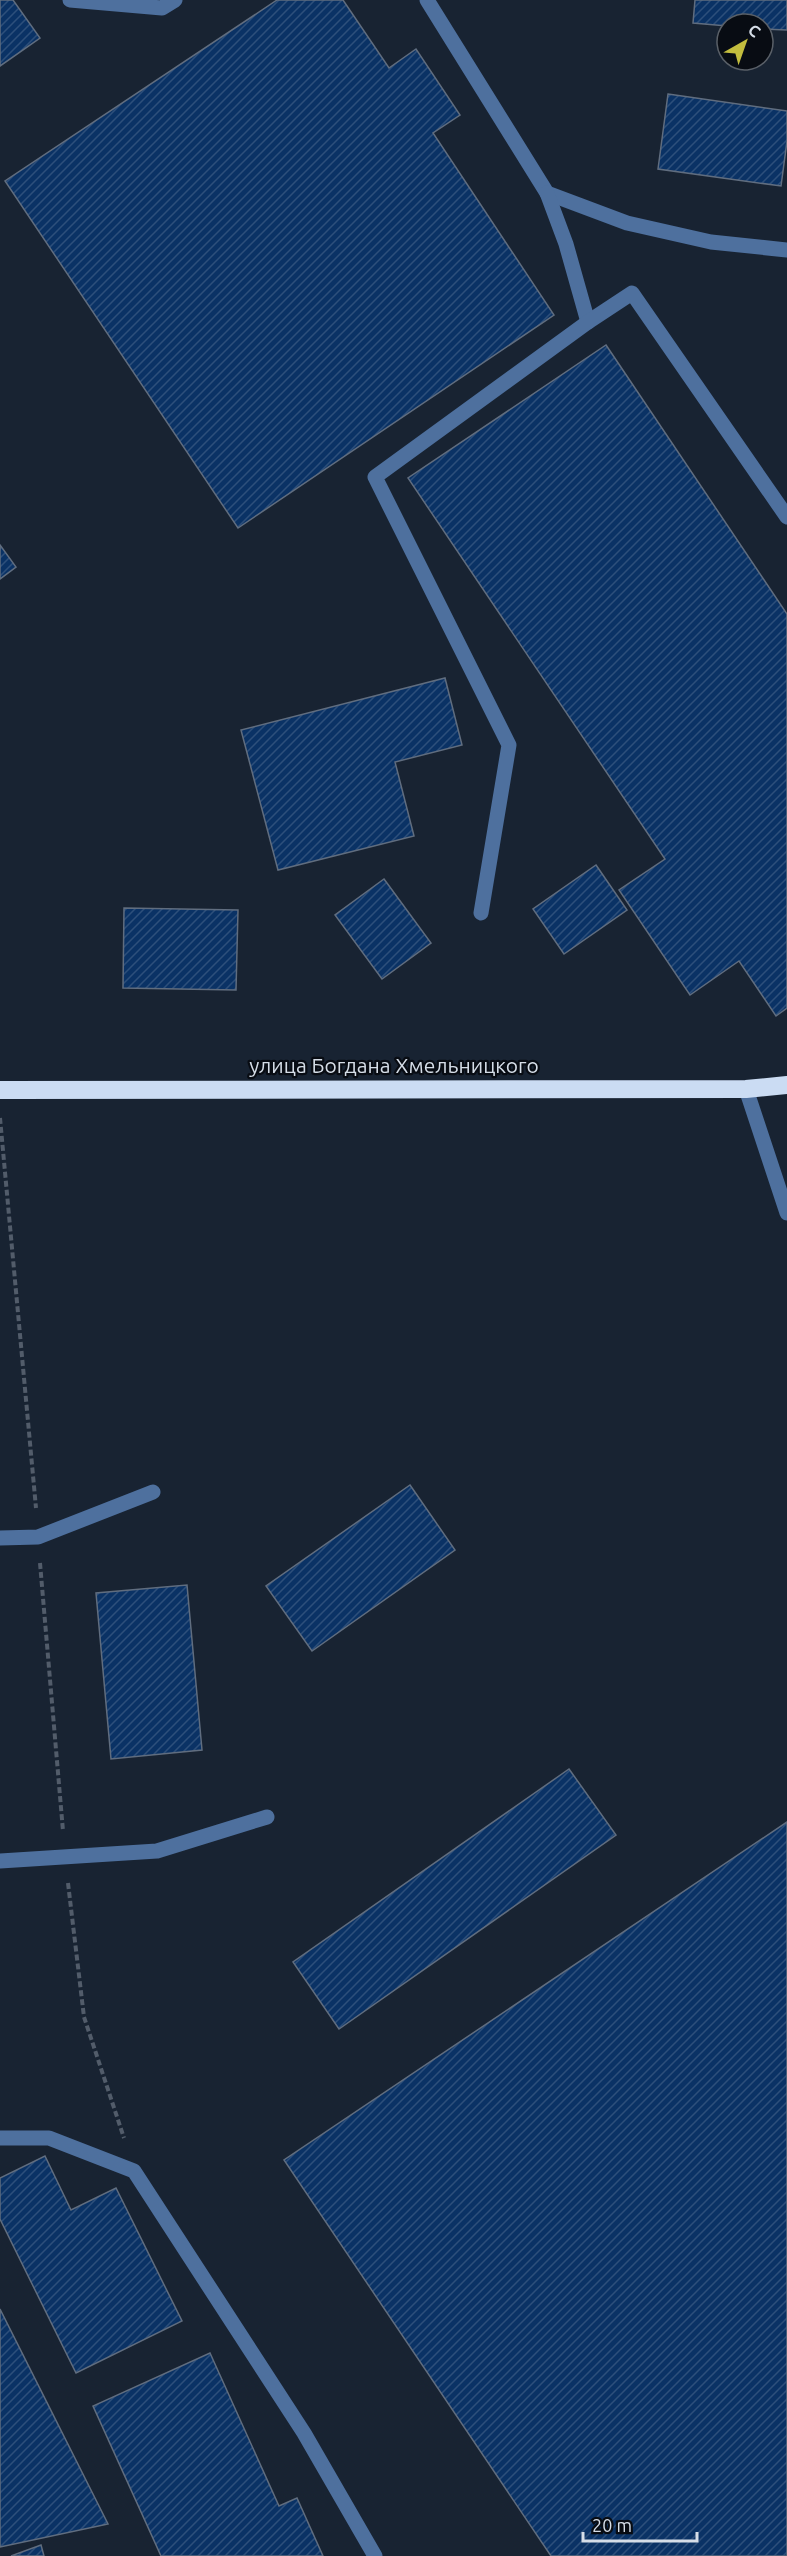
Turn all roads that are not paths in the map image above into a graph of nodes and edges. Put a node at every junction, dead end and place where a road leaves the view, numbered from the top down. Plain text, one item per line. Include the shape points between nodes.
1 (70, 0) edge
2 (175, 0) edge
3 (427, 0) edge
4 (547, 193) junction
5 (787, 250) edge
6 (588, 322) junction
7 (787, 517) edge
8 (481, 913) dead end
9 (787, 1085) edge
10 (746, 1089) junction
11 (0, 1090) edge
12 (787, 1213) edge
13 (153, 1492) dead end
14 (0, 1538) edge
15 (267, 1817) dead end
16 (0, 1861) edge
17 (0, 2138) edge
18 (375, 2556) edge

1 - 2 lane via 162,8
3 - 4 lane
4 - 5 lane via 627,224 711,242
4 - 6 lane
6 - 7 lane via 632,293
6 - 8 lane via 375,477 509,746
9 - 10 highway, улица Богдана Хмельницкого
10 - 11 highway, улица Богдана Хмельницкого
10 - 12 lane
13 - 14 lane via 38,1538
15 - 16 lane via 157,1851
17 - 18 lane via 50,2138 134,2171 304,2433

